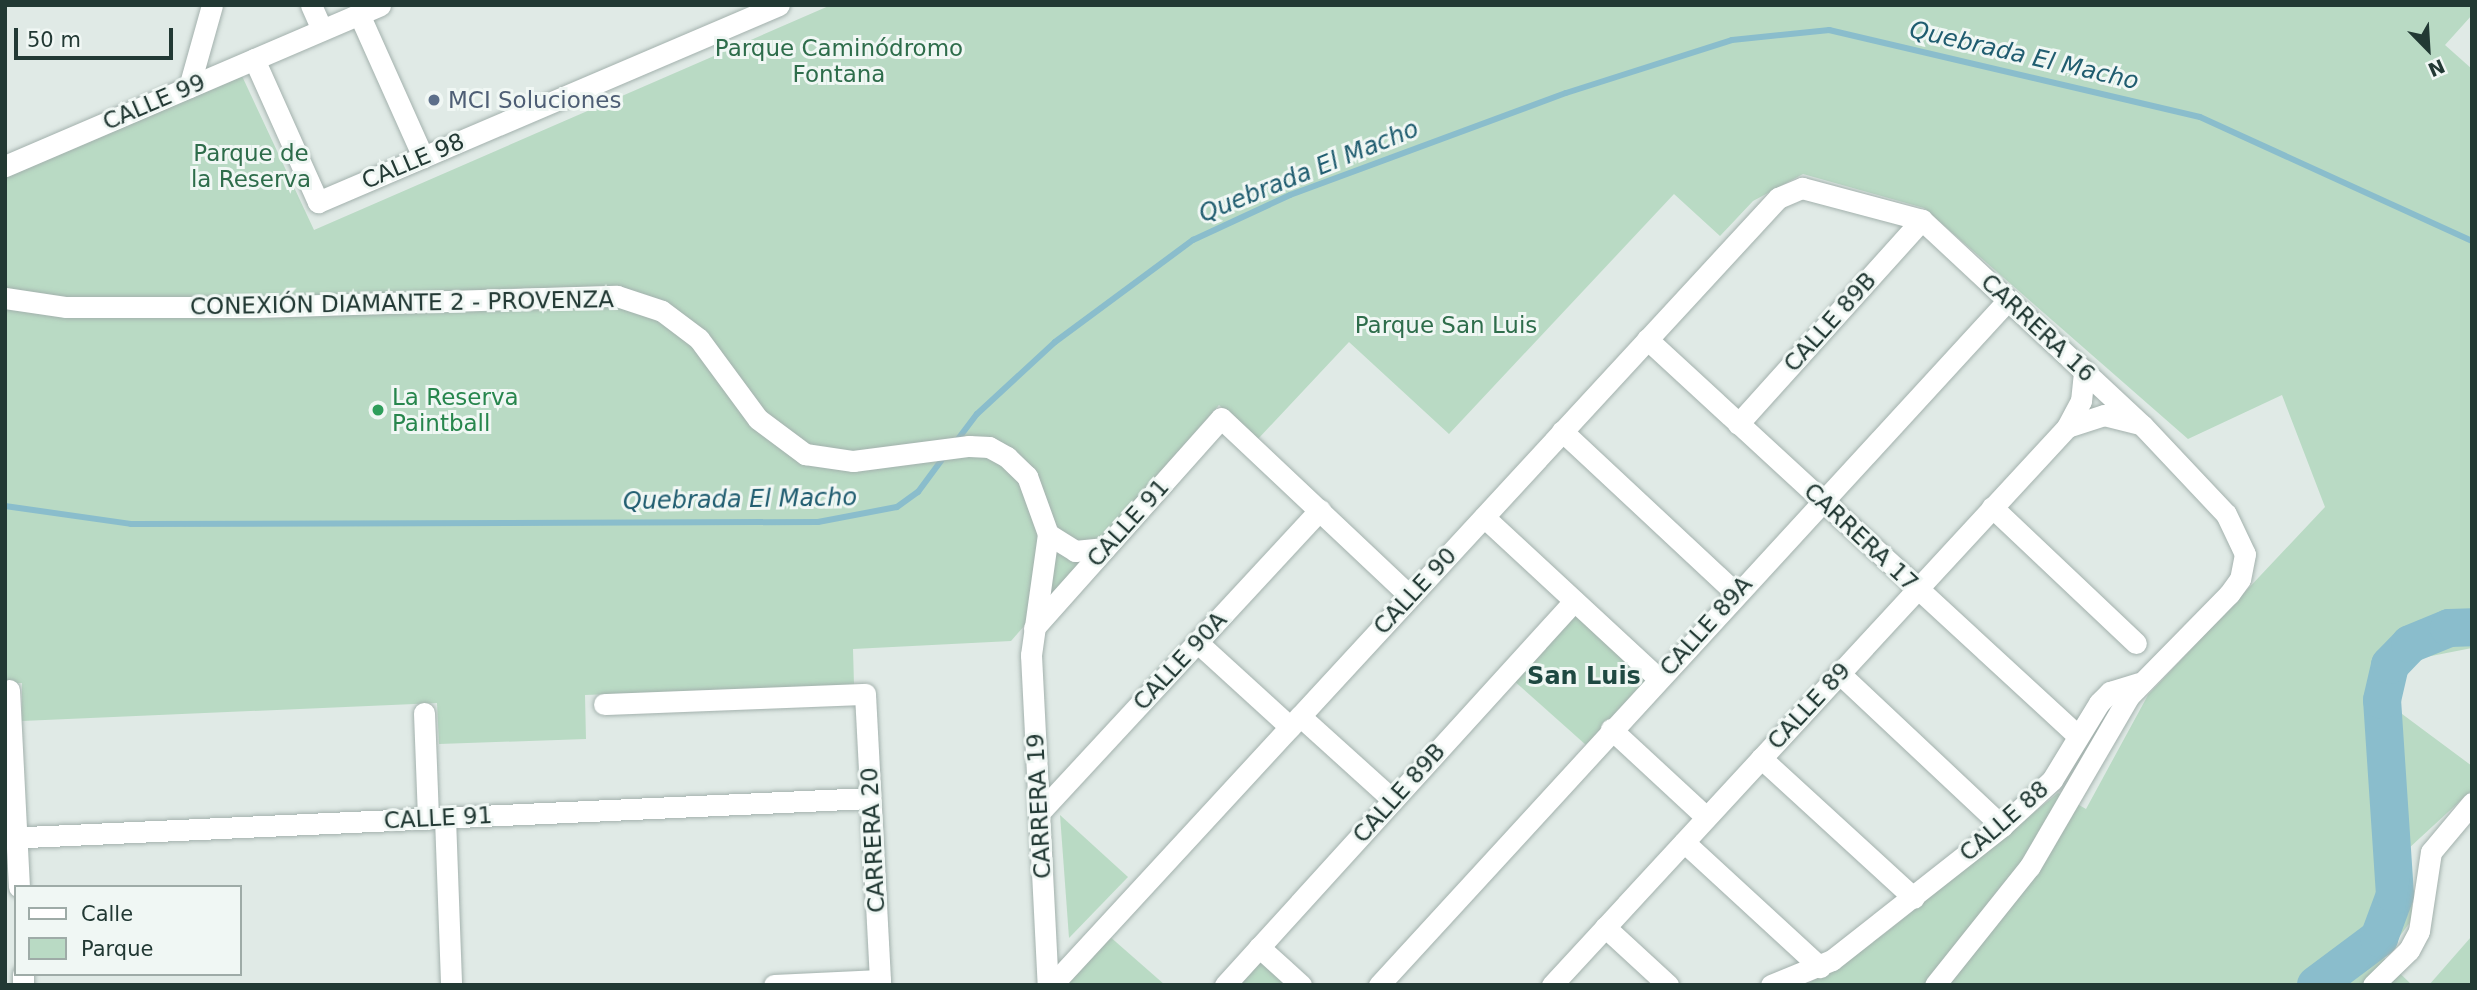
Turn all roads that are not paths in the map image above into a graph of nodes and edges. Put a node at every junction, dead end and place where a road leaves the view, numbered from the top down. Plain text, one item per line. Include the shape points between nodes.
1 (212, 5) edge
2 (311, 5) edge
3 (380, 5) edge
4 (779, 5) edge
5 (359, 14) junction
6 (322, 30) junction
7 (254, 59) junction
8 (189, 87) junction
9 (423, 157) junction
10 (5, 166) edge
11 (1779, 198) joint
12 (1922, 220) junction
13 (5, 298) edge
14 (2008, 300) junction
15 (1647, 339) junction
16 (2084, 370) junction
17 (1738, 424) junction
18 (2142, 425) junction
19 (2067, 427) junction
20 (1562, 431) junction
21 (1820, 500) junction
22 (1992, 508) junction
23 (1320, 510) junction
24 (1483, 517) junction
25 (1048, 534) junction
26 (1105, 548) junction
27 (2245, 554) joint
28 (1917, 589) junction
29 (1736, 593) junction
30 (1410, 596) junction
31 (1574, 601) junction
32 (1034, 628) junction
33 (1197, 642) junction
34 (2136, 643) dead end
35 (1839, 673) junction
36 (1658, 678) junction
37 (2139, 683) junction
38 (9, 690) dead end
39 (604, 704) dead end
40 (424, 713) dead end
41 (1295, 721) junction
42 (1612, 729) junction
43 (2076, 734) junction
44 (1761, 758) junction
45 (870, 798) junction
46 (1393, 800) junction
47 (2472, 803) edge
48 (1040, 812) junction
49 (1706, 817) junction
50 (436, 818) junction
51 (2002, 826) junction
52 (11, 838) edge
53 (1684, 842) junction
54 (19, 885) edge
55 (1914, 898) junction
56 (1605, 927) junction
57 (1259, 947) junction
58 (1820, 967) junction
59 (880, 982) edge
60 (451, 985) edge
61 (774, 985) edge
62 (1050, 985) edge
63 (1224, 985) edge
64 (1301, 985) edge
65 (1379, 985) edge
66 (1552, 985) edge
67 (1668, 985) edge
68 (1771, 985) edge
69 (1935, 985) edge
70 (2373, 985) edge

1 - 8 street
2 - 6 street
3 - 5 street, CALLE 99
4 - 9 street, CALLE 98
5 - 6 street, CALLE 99
5 - 9 street
6 - 7 street, CALLE 99
7 - 8 street, CALLE 99
7 - 9 street, CALLE 98 via 318,202
8 - 10 street, CALLE 99
11 - 12 street, CARRERA 16 via 1816,190
11 - 15 street, CALLE 90
12 - 14 street, CARRERA 16
12 - 17 street, CALLE 89B
13 - 25 street, CONEXIÓN DIAMANTE 2 - PROVENZA via 66,307 269,307 617,296 662,311 699,338 758,419 805,454 853,461 936,448 989,447 1027,476
14 - 16 street, CARRERA 16
14 - 21 street, CALLE 89A
15 - 17 street, CARRERA 17
15 - 20 street, CALLE 90
16 - 18 street, CARRERA 16
16 - 19 street, CALLE 89 via 2081,401
17 - 21 street, CARRERA 17
18 - 19 street, CALLE 89 via 2104,415
18 - 27 street, CARRERA 16 via 2226,514
19 - 22 street, CALLE 89
20 - 24 street, CALLE 90
20 - 29 street
21 - 28 street, CARRERA 17
21 - 29 street, CALLE 89A
22 - 28 street, CALLE 89
22 - 34 street
23 - 26 street, CALLE 91 via 1222,418
23 - 30 street
23 - 33 street, CALLE 90A
24 - 30 street, CALLE 90
24 - 31 street
25 - 26 street via 1076,551
25 - 32 street, CONEXIÓN DIAMANTE 2 - PROVENZA
26 - 32 street, CALLE 91
27 - 37 street, CALLE 88 via 2240,579 2229,594
28 - 35 street, CALLE 89
28 - 43 street, CARRERA 17
29 - 36 street, CALLE 89A
30 - 41 street, CALLE 90
31 - 36 street
31 - 46 street, CALLE 89B
32 - 48 street, CARRERA 19
33 - 41 street
33 - 48 street, CALLE 90A
35 - 44 street, CALLE 89
35 - 51 street
36 - 42 street, CALLE 89A
37 - 43 street, CALLE 88 via 2110,692
37 - 69 street via 2107,729 2031,866
38 - 52 street
39 - 45 street, CARRERA 20 via 865,694
40 - 50 street
41 - 46 street
41 - 62 street, CALLE 90
42 - 49 street
42 - 65 street, CALLE 89A
43 - 51 street, CALLE 88 via 2052,780
44 - 49 street, CALLE 89
44 - 55 street
45 - 50 street, CALLE 91
45 - 59 street, CARRERA 20
46 - 57 street, CALLE 89B
47 - 70 street via 2431,852 2419,931 2409,950
48 - 62 street, CARRERA 19
49 - 53 street, CALLE 89
50 - 52 street, CALLE 91
50 - 60 street
51 - 55 street, CALLE 88
52 - 54 street
53 - 56 street, CALLE 89
53 - 58 street
55 - 58 street, CALLE 88
56 - 66 street, CALLE 89
56 - 67 street
57 - 63 street, CALLE 89B
57 - 64 street
58 - 68 street, CALLE 88
59 - 61 street

